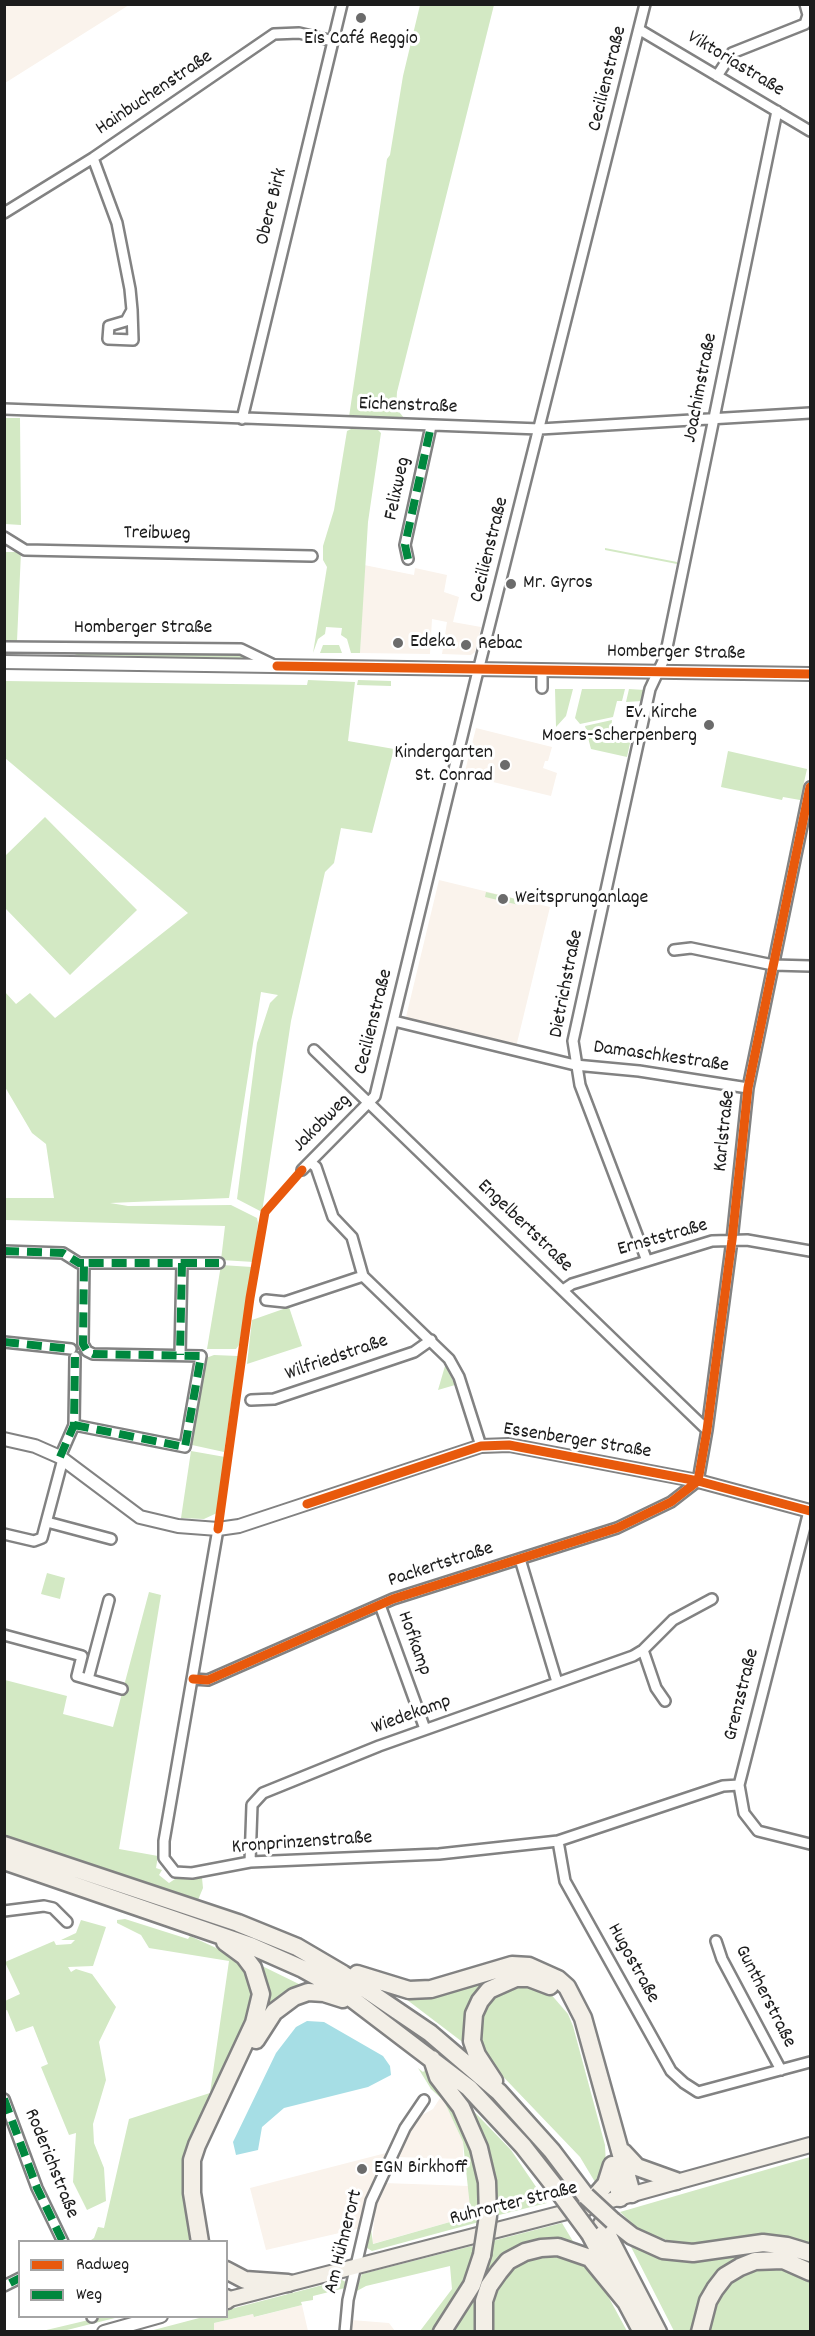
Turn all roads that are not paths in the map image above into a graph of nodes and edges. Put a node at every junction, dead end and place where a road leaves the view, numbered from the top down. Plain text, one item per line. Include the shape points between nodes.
1 (342, 4) edge
2 (645, 4) edge
3 (805, 4) edge
4 (640, 30) junction
5 (333, 41) junction
6 (717, 75) junction
7 (777, 111) junction
8 (810, 131) edge
9 (93, 158) junction
10 (4, 213) edge
11 (132, 310) dead end
12 (4, 409) edge
13 (810, 413) edge
14 (242, 419) junction
15 (714, 420) junction
16 (431, 426) junction
17 (540, 429) junction
18 (4, 537) edge
19 (312, 556) dead end
20 (408, 559) dead end
21 (4, 647) edge
22 (4, 662) edge
23 (277, 666) junction
24 (479, 669) junction
25 (542, 670) junction
26 (658, 672) junction
27 (810, 674) edge
28 (542, 688) dead end
29 (810, 788) edge
30 (799, 849) junction
31 (810, 850) edge
32 (674, 950) dead end
33 (773, 965) junction
34 (810, 966) edge
35 (394, 1022) junction
36 (314, 1050) dead end
37 (575, 1065) junction
38 (748, 1088) junction
39 (370, 1102) junction
40 (310, 1162) junction
41 (302, 1170) dead end
42 (732, 1240) junction
43 (4, 1251) edge
44 (810, 1251) edge
45 (647, 1261) junction
46 (84, 1263) junction
47 (182, 1263) junction
48 (219, 1263) dead end
49 (363, 1276) junction
50 (563, 1290) junction
51 (266, 1300) dead end
52 (431, 1340) junction
53 (4, 1342) edge
54 (85, 1347) junction
55 (73, 1353) junction
56 (180, 1355) junction
57 (251, 1400) dead end
58 (74, 1425) junction
59 (707, 1430) junction
60 (4, 1439) edge
61 (481, 1446) junction
62 (62, 1458) junction
63 (698, 1481) junction
64 (810, 1511) edge
65 (46, 1522) junction
66 (218, 1529) junction
67 (4, 1534) edge
68 (111, 1539) dead end
69 (520, 1558) junction
70 (712, 1599) dead end
71 (109, 1600) dead end
72 (380, 1605) junction
73 (4, 1635) edge
74 (643, 1650) junction
75 (82, 1656) junction
76 (93, 1659) junction
77 (88, 1679) junction
78 (194, 1679) junction
79 (557, 1682) junction
80 (122, 1689) dead end
81 (665, 1701) dead end
82 (425, 1729) junction
83 (739, 1785) junction
84 (558, 1841) junction
85 (810, 1844) edge
86 (4, 1845) edge
87 (4, 1862) edge
88 (250, 1862) junction
89 (4, 1911) edge
90 (67, 1922) dead end
91 (201, 1928) junction
92 (716, 1941) dead end
93 (320, 1960) junction
94 (361, 2005) junction
95 (431, 2058) junction
96 (810, 2062) edge
97 (781, 2070) junction
98 (500, 2092) junction
99 (4, 2099) edge
100 (424, 2100) dead end
101 (810, 2145) edge
102 (616, 2146) junction
103 (676, 2181) junction
104 (583, 2196) junction
105 (626, 2196) junction
106 (602, 2226) junction
107 (63, 2240) edge
108 (201, 2240) edge
109 (209, 2240) edge
110 (810, 2253) edge
111 (357, 2265) junction
112 (228, 2271) edge
113 (810, 2272) edge
114 (18, 2279) edge
115 (288, 2283) junction
116 (4, 2286) edge
117 (228, 2299) edge
118 (626, 2302) junction
119 (153, 2318) edge
120 (104, 2331) edge
121 (345, 2331) edge
122 (442, 2331) edge
123 (484, 2331) edge
124 (642, 2331) edge
125 (658, 2331) edge
126 (700, 2331) edge

1 - 5 street, Obere Birk
2 - 4 street, Cecilienstraße
3 - 6 street via 805,24 732,53
4 - 6 street, Viktoriastraße
4 - 17 street, Cecilienstraße
5 - 9 street, Hainbuchenstraße via 299,33 274,34
5 - 14 street, Obere Birk
6 - 7 street, Viktoriastraße
7 - 8 street, Viktoriastraße
7 - 15 street, Joachimstraße
9 - 10 street, Hainbuchenstraße
9 - 11 street via 122,241
12 - 14 street, Eichenstraße
13 - 15 street, Eichenstraße
14 - 16 street, Eichenstraße
15 - 17 street, Eichenstraße
15 - 26 street, Joachimstraße via 665,657
16 - 17 street, Eichenstraße
16 - 20 street, Felixweg via 405,545
17 - 24 street, Cecilienstraße
18 - 19 street, Treibweg via 25,550
21 - 23 street, Homberger Straße via 241,649
22 - 23 main road, Homberger Straße
23 - 24 main road, Homberger Straße
24 - 25 main road, Homberger Straße
24 - 35 street, Cecilienstraße
25 - 26 main road, Homberger Straße
25 - 28 street
26 - 27 main road, Homberger Straße
26 - 37 street, Dietrichstraße via 649,697 573,1041
29 - 30 street, Karlstraße
30 - 31 street
30 - 33 street, Karlstraße
32 - 33 street via 692,948
33 - 34 street
33 - 38 street, Karlstraße
35 - 37 street, Damaschkestraße
35 - 39 street, Cecilienstraße via 375,1096
36 - 39 street, Engelbertstraße
37 - 38 street, Damaschkestraße
37 - 45 street, Dietrichstraße
38 - 42 street, Karlstraße
39 - 40 street, Jakobweg
39 - 50 street, Engelbertstraße
40 - 41 street, Jakobweg
40 - 49 street via 316,1167 333,1217 352,1237
42 - 44 street, Ernststraße
42 - 45 street, Ernststraße via 712,1241
42 - 59 street, Karlstraße
43 - 46 street via 63,1253
45 - 50 street, Ernststraße
46 - 47 street
46 - 54 street
47 - 48 street
47 - 56 street
49 - 51 street via 285,1302
49 - 52 street
50 - 59 street, Engelbertstraße
52 - 57 street, Wilfriedstraße via 414,1352 274,1399
52 - 61 street via 459,1377
53 - 55 street
54 - 55 street
54 - 56 street via 93,1354
55 - 58 street
56 - 58 street via 201,1356 185,1447
58 - 62 street
59 - 63 street, Karlstraße
60 - 62 main road, Essenberger Straße
61 - 63 main road, Essenberger Straße via 510,1445
61 - 66 main road, Essenberger Straße via 239,1526
62 - 65 street
62 - 66 main road, Essenberger Straße via 140,1517 178,1526
63 - 64 main road, Essenberger Straße
63 - 69 street, Packertstraße via 671,1502 617,1528
64 - 83 street, Grenzstraße
65 - 67 street via 39,1540
65 - 68 street
66 - 78 street, Kronprinzenstraße
69 - 72 street, Packertstraße
69 - 79 street
70 - 74 street, Wiedekamp via 673,1620
71 - 76 street
72 - 78 street, Packertstraße via 208,1680
72 - 82 street, Hofkamp
73 - 75 street
74 - 79 street, Wiedekamp
74 - 81 street via 656,1688
75 - 76 street
75 - 77 street via 76,1676
76 - 77 street
77 - 80 street
78 - 88 street, Kronprinzenstraße via 179,1749 164,1858 170,1868 181,1873
79 - 82 street, Wiedekamp
82 - 88 street, Wiedekamp via 255,1799 250,1815
83 - 84 street, Kronprinzenstraße via 723,1786
83 - 85 street, Grenzstraße via 744,1813 758,1831
84 - 88 street, Kronprinzenstraße via 439,1854
84 - 97 street, Hugostraße via 570,1892 671,2071 698,2092
86 - 93 highway via 238,1923
87 - 91 highway
89 - 90 street via 44,1906 53,1908
91 - 94 highway via 303,1969
91 - 108 highway via 244,1956 257,1976 261,1994 254,2023 192,2160 192,2193
92 - 97 street, Guntherstraße
93 - 98 highway via 430,2033
93 - 102 highway via 336,1962 372,1980 409,1990 431,1989 512,1965 529,1966 558,1979 567,1987 583,2018
94 - 95 highway
94 - 109 highway via 308,1992 283,2003 263,2026 209,2132 200,2158 198,2197
95 - 106 highway, bridge via 469,2088 523,2145 559,2192
95 - 122 highway, bridge via 479,2148 488,2182 482,2255 472,2285
96 - 97 street
98 - 102 highway via 475,2048 474,2014 489,1990 501,1982 516,1978 544,1982 560,1992 578,2018
98 - 104 highway
99 - 107 street, Roderichstraße via 37,2188
100 - 111 street, Am Hühnerort via 405,2128 371,2201
101 - 103 main road, Ruhrorter Straße
102 - 103 highway via 637,2167
102 - 104 highway via 601,2192
102 - 105 highway
103 - 105 main road, Ruhrorter Straße
104 - 105 main road, Ruhrorter Straße
104 - 106 highway, bridge
104 - 111 main road, Ruhrorter Straße
106 - 110 highway via 663,2250 693,2253 763,2243
106 - 118 highway
106 - 125 highway
111 - 115 main road, Ruhrorter Straße
111 - 121 street, Am Hühnerort
112 - 115 highway via 245,2280
113 - 126 highway via 783,2260 755,2261 740,2267 725,2276 715,2289
114 - 116 street
115 - 117 main road, Ruhrorter Straße
118 - 123 highway via 590,2258 558,2247 542,2248 508,2261 489,2286 484,2301
118 - 124 highway
119 - 120 main road

